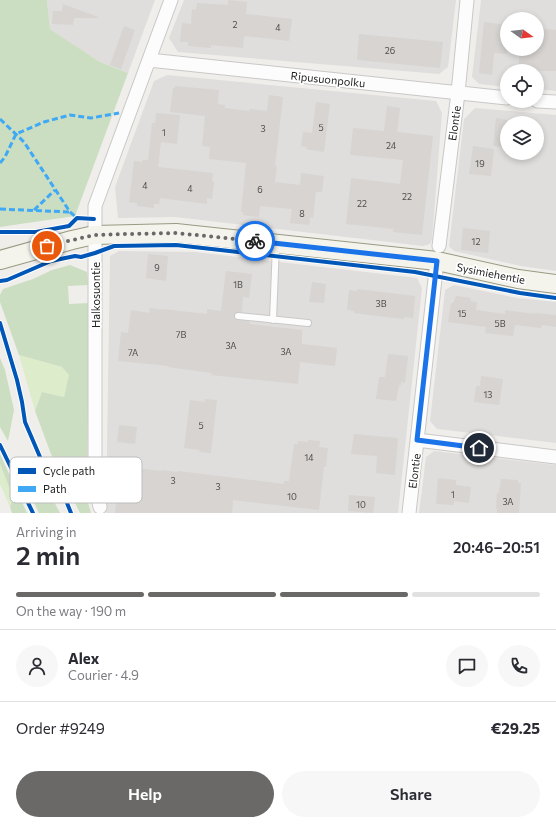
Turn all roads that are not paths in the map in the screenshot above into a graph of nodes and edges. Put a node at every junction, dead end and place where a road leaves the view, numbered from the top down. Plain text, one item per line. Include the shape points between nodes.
1 (171, 0) edge
2 (467, 0) edge
3 (149, 60) junction
4 (458, 93) junction
5 (500, 97) edge
6 (544, 101) edge
7 (556, 102) edge
8 (94, 235) junction
9 (276, 244) junction
10 (438, 254) junction
11 (0, 260) edge
12 (556, 284) edge
13 (238, 316) dead end
14 (273, 320) junction
15 (308, 323) dead end
16 (417, 440) junction
17 (95, 457) edge
18 (556, 457) edge
19 (409, 513) edge

1 - 3 street, Halkosuontie
2 - 4 street, Elontie
3 - 4 street, Ripusuonpolku
3 - 8 street, Halkosuontie via 95,206
4 - 5 street, Ripusuonpolku
4 - 10 street, Elontie
6 - 7 street
8 - 9 street, Sysimiehentie via 176,233
8 - 11 street, Sysimiehentie
8 - 17 street, Halkosuontie
9 - 10 street, Sysimiehentie
9 - 14 lane
10 - 12 street, Sysimiehentie via 518,279
10 - 16 street, Elontie
13 - 14 lane
14 - 15 lane
16 - 18 street
16 - 19 street, Elontie

